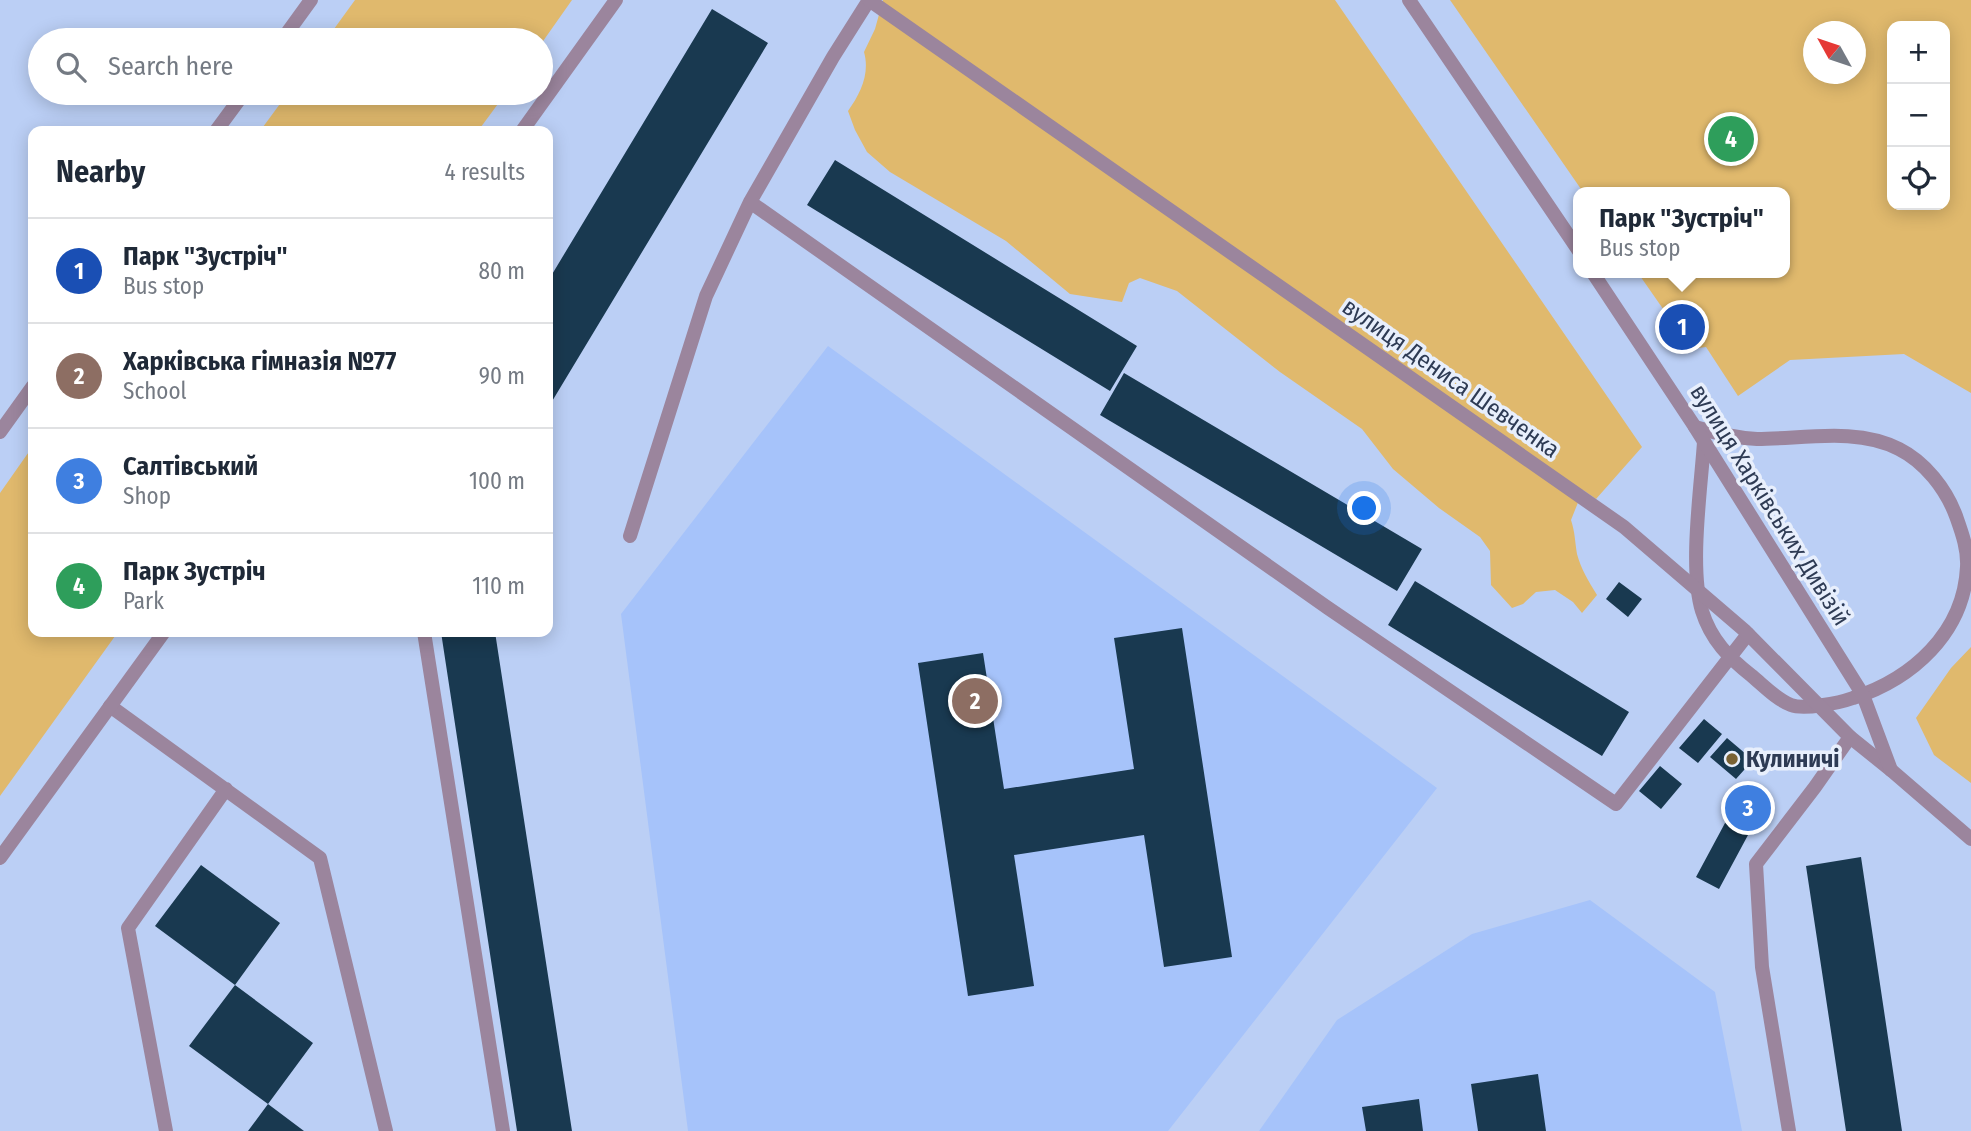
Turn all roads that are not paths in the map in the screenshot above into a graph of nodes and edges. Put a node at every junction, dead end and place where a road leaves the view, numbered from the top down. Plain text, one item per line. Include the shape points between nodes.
1 (311, 0) edge
2 (616, 0) edge
3 (869, 0) edge
4 (1409, 0) edge
5 (291, 28) edge
6 (553, 89) edge
7 (235, 105) edge
8 (541, 105) edge
9 (220, 126) edge
10 (527, 126) edge
11 (750, 202) junction
12 (1573, 242) edge
13 (1596, 278) edge
14 (28, 393) edge
15 (1695, 427) junction
16 (0, 432) edge
17 (1704, 442) junction
18 (630, 536) dead end
19 (1698, 590) junction
20 (1748, 634) junction
21 (160, 637) edge
22 (425, 637) edge
23 (1730, 658) junction
24 (1863, 695) junction
25 (1818, 704) junction
26 (110, 706) junction
27 (1850, 737) junction
28 (1891, 770) junction
29 (226, 789) junction
30 (1971, 838) edge
31 (0, 858) edge
32 (166, 1131) edge
33 (386, 1131) edge
34 (503, 1131) edge
35 (1789, 1131) edge

1 - 5 street
2 - 6 street
3 - 11 street
3 - 19 street, вулиця Дениса Шевченка via 1624,527
4 - 12 street
7 - 9 street
8 - 10 street
11 - 18 street via 706,296
11 - 23 street via 1616,804
13 - 15 street, вулиця Харківських Дивізій
14 - 16 street
15 - 17 street, вулиця Харківських Дивізій
15 - 24 street via 1755,439 1850,437 1897,448 1922,466 1951,504 1964,539 1967,565 1953,620 1933,650 1902,677
17 - 19 street
17 - 24 street, вулиця Харківських Дивізій
19 - 20 street, вулиця Дениса Шевченка
19 - 23 street via 1710,633
20 - 23 street
20 - 25 street, вулиця Дениса Шевченка
21 - 26 street
22 - 34 street
23 - 25 street via 1793,706
24 - 25 street
24 - 28 street, вулиця Харківських Дивізій
25 - 27 street, вулиця Дениса Шевченка
26 - 29 street
26 - 31 street
27 - 28 street, вулиця Дениса Шевченка
27 - 35 street via 1756,864 1762,967
28 - 30 street, вулиця Дениса Шевченка
29 - 32 street via 128,928
29 - 33 street via 320,858

